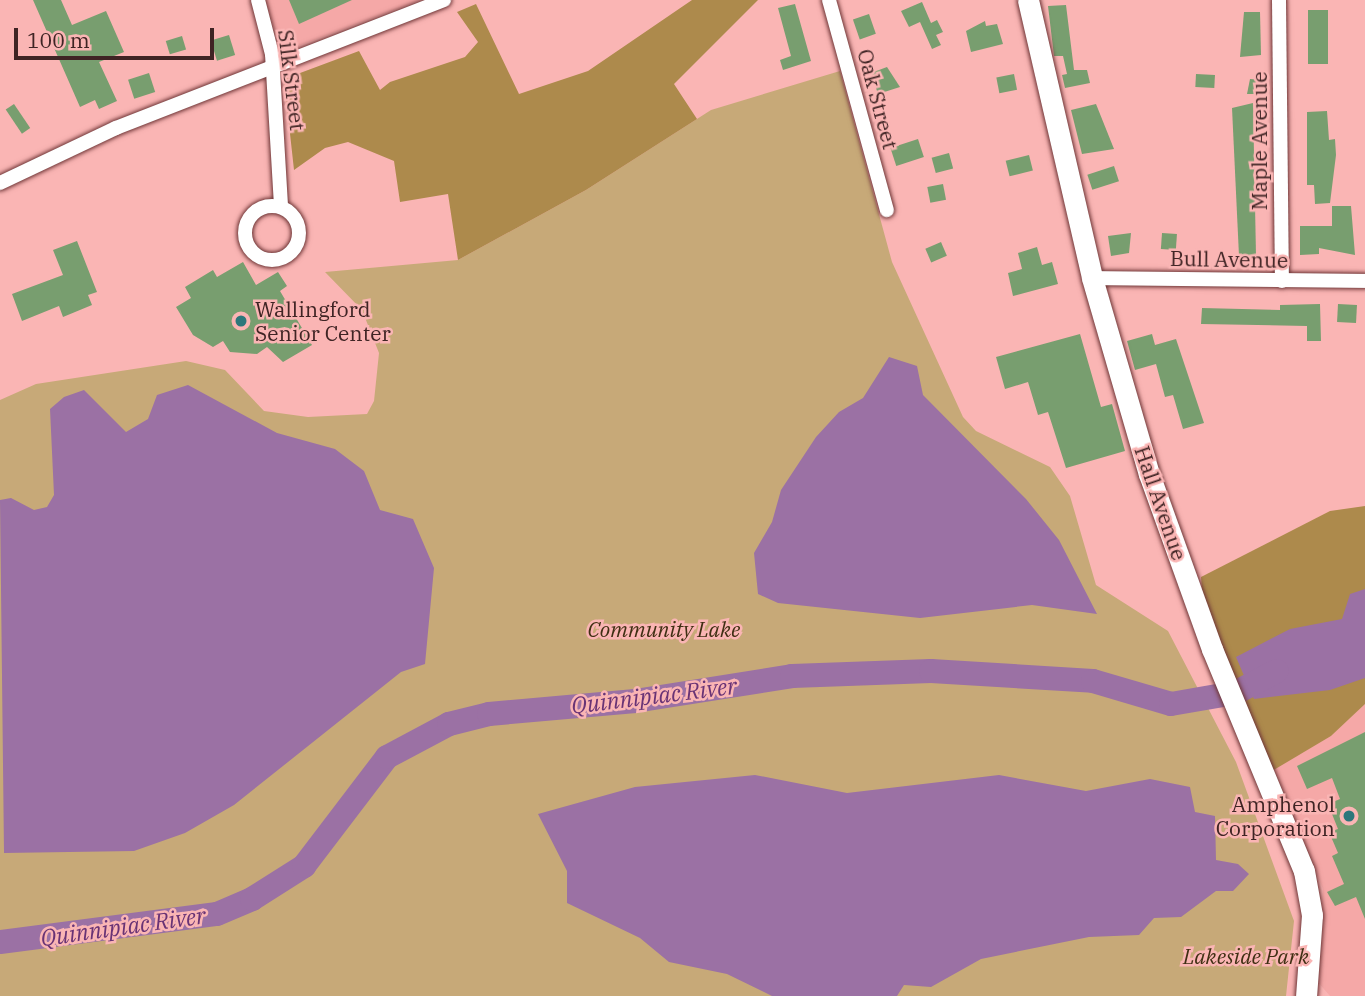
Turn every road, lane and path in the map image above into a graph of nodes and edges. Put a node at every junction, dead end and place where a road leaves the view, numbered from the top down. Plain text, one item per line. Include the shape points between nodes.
1 (258, 0) edge
2 (444, 0) edge
3 (829, 0) edge
4 (1028, 0) edge
5 (1279, 0) edge
6 (273, 69) junction
7 (0, 183) edge
8 (281, 207) dead end
9 (887, 210) dead end
10 (1092, 278) junction
11 (1282, 281) junction
12 (1365, 281) edge
13 (1306, 996) edge

1 - 6 street, Silk Street
2 - 6 street
3 - 9 street, Oak Street
4 - 10 main road, Hall Avenue
5 - 11 street, Maple Avenue
6 - 7 street via 116,128
6 - 8 street, Silk Street
10 - 11 street, Bull Avenue
10 - 13 main road, Hall Avenue via 1149,474 1212,649 1307,883 1312,915
11 - 12 street, Bull Avenue

